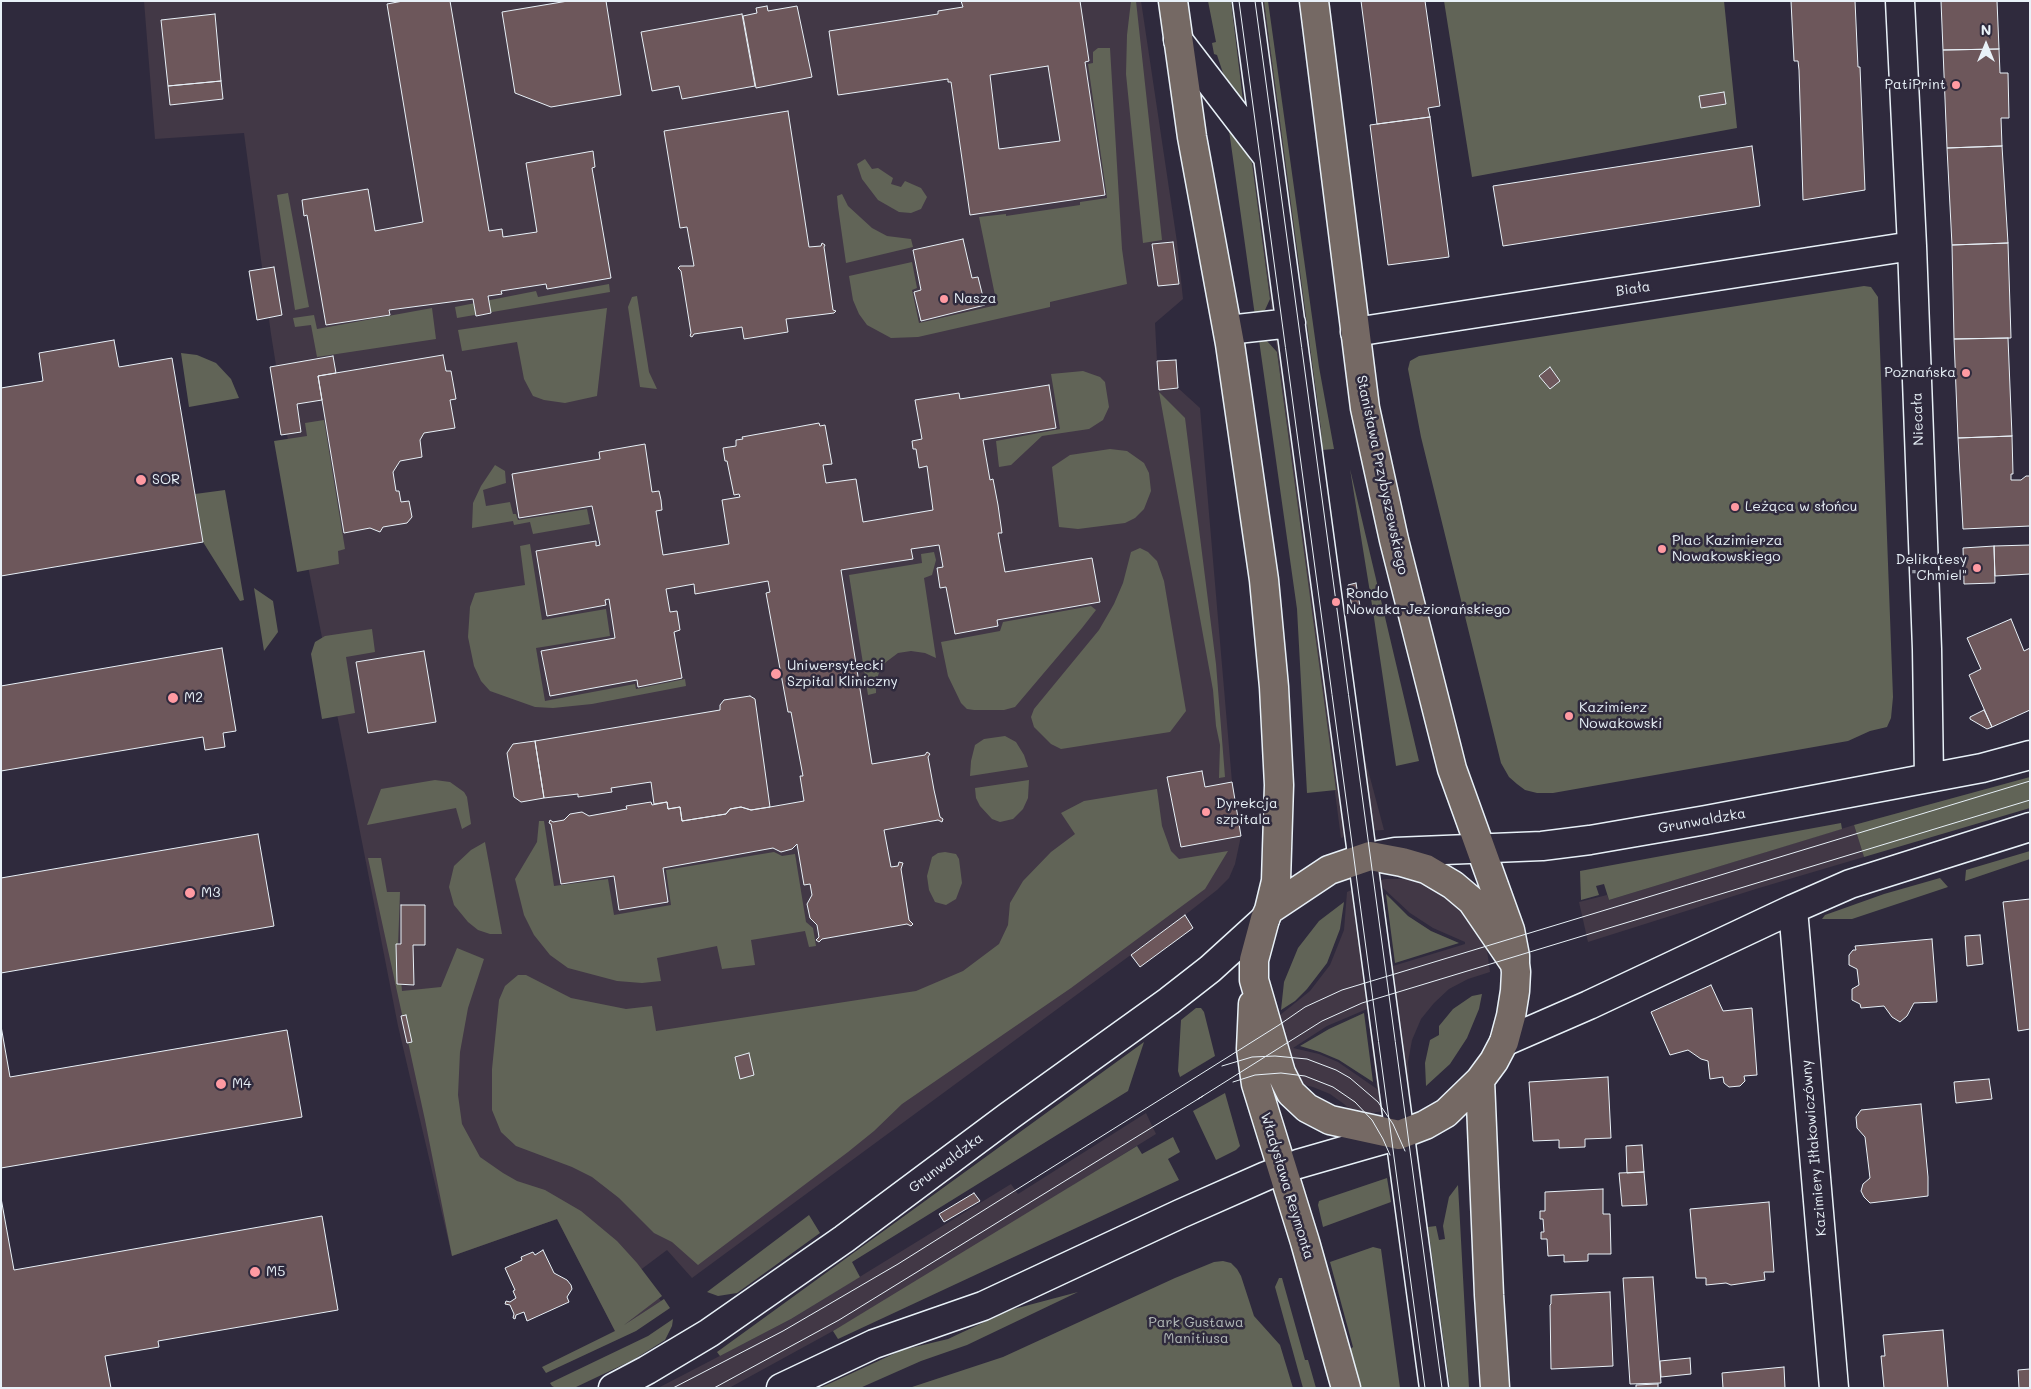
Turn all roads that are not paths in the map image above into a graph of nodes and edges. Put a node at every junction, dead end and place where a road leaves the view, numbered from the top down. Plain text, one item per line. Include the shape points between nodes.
1 (1172, 1) edge
2 (1247, 1) edge
3 (1314, 1) edge
4 (1900, 1) edge
5 (1178, 40) junction
6 (1267, 156) junction
7 (1912, 246) junction
8 (1291, 323) junction
9 (1228, 330) junction
10 (1354, 332) junction
11 (2030, 755) edge
12 (1929, 778) junction
13 (2030, 828) edge
14 (1481, 849) junction
15 (1367, 857) junction
16 (1793, 908) junction
17 (1267, 915) junction
18 (1515, 964) junction
19 (1254, 980) junction
20 (1504, 1042) junction
21 (1480, 1080) junction
22 (1399, 1135) junction
23 (1282, 1170) junction
24 (613, 1388) edge
25 (781, 1388) edge
26 (1346, 1388) edge
27 (1434, 1388) edge
28 (1495, 1388) edge
29 (1834, 1388) edge

1 - 5 main road
2 - 6 street
3 - 10 main road, Stanisława Przybyszewskiego
4 - 7 street, Niecała
5 - 6 street
5 - 9 main road via 1192,137
6 - 8 street
7 - 10 street, Biała
7 - 12 street, Niecała
8 - 9 street
8 - 15 street via 1338,682
9 - 17 main road via 1264,580 1274,687 1278,813 1276,881
10 - 14 main road, Stanisława Przybyszewskiego via 1365,408 1394,540 1452,769
11 - 12 street, Grunwaldzka
12 - 14 street, Grunwaldzka via 1590,840
13 - 16 street via 1850,884
14 - 15 street, Grunwaldzka via 1395,852
14 - 18 main road, Stanisława Przybyszewskiego via 1510,930
15 - 17 main road via 1329,870
15 - 18 main road via 1426,869 1453,885 1472,901
15 - 22 street
16 - 20 street
16 - 29 street, Kazimiery Iłłakowiczówny
17 - 19 main road, Władysława Reymonta via 1254,960
17 - 24 street, Grunwaldzka via 1210,969 1169,1001 844,1239 709,1333
18 - 20 main road, Stanisława Przybyszewskiego via 1515,991
19 - 22 main road via 1281,1073 1291,1093 1307,1108 1330,1120
19 - 23 main road, Władysława Reymonta via 1251,1049 1256,1084
20 - 21 main road, Stanisława Przybyszewskiego
21 - 22 main road, Stanisława Przybyszewskiego via 1446,1112
21 - 28 main road
22 - 23 street
22 - 27 street
23 - 25 street via 984,1306 874,1344
23 - 26 main road, Władysława Reymonta

